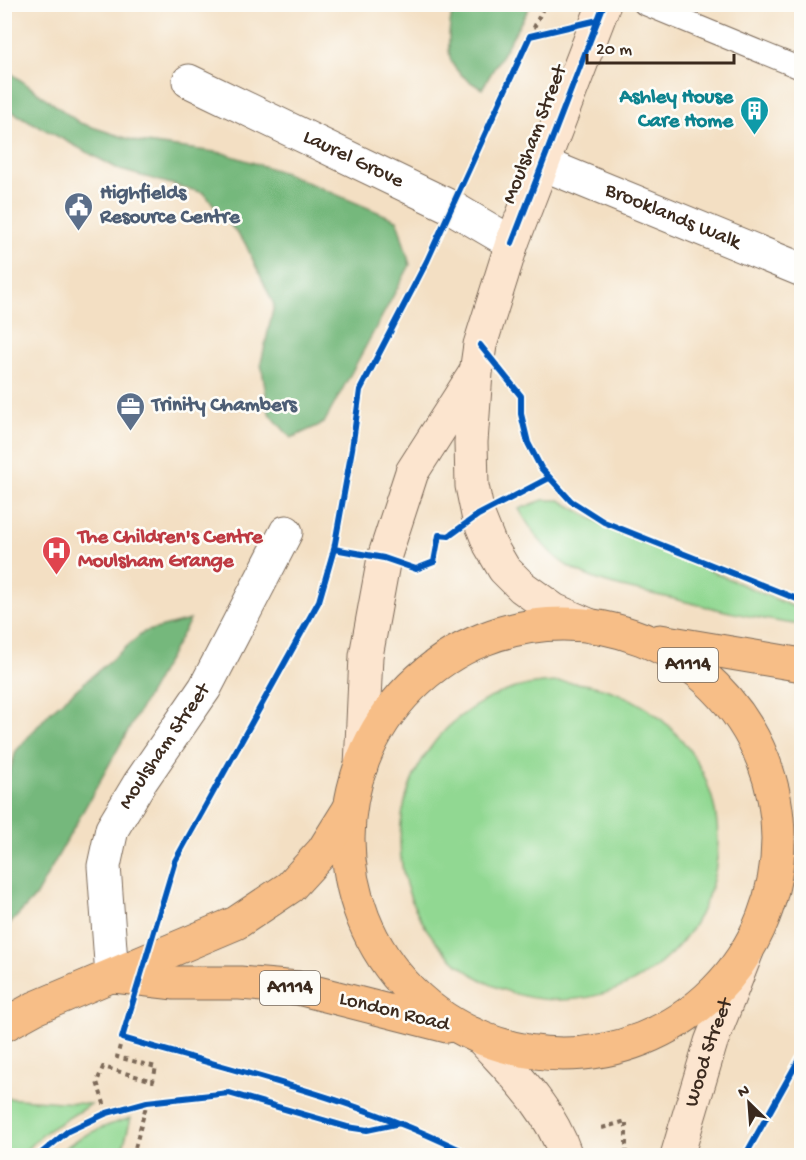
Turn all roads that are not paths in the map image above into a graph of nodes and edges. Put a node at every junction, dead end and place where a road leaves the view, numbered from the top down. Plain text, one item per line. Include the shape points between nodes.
1 (644, 4) edge
2 (601, 12) edge
3 (801, 69) edge
4 (189, 81) dead end
5 (543, 164) junction
6 (512, 243) junction
7 (801, 270) edge
8 (476, 373) junction
9 (286, 532) dead end
10 (591, 627) junction
11 (632, 636) junction
12 (801, 665) edge
13 (361, 766) junction
14 (350, 807) junction
15 (801, 858) edge
16 (765, 911) junction
17 (747, 951) junction
18 (112, 976) junction
19 (4, 1025) edge
20 (472, 1034) junction
21 (566, 1155) edge
22 (677, 1155) edge

1 - 3 lane
2 - 5 main road, Moulsham Street
4 - 6 street, Laurel Grove via 451,207
5 - 6 main road, Moulsham Street
5 - 7 street, Brooklands Walk
6 - 8 main road, Moulsham Street via 480,345
8 - 10 main road, Moulsham Street via 472,486 478,516 490,545 522,587 554,610
8 - 13 main road, Moulsham Street via 412,472 384,558 366,657
9 - 18 street, Moulsham Street via 205,688 112,829 104,866
10 - 11 main road, A1114
10 - 13 main road, A1114 via 521,628 450,656 410,689 381,723
11 - 12 main road, A1114
11 - 16 main road, A1114 via 659,646 712,684 739,715 756,744 766,767 777,816 774,882
13 - 14 main road, A1114
14 - 18 main road, London Road / A1114 via 323,851 290,887 236,923
14 - 20 main road, A1114 via 349,869 361,914 383,959 440,1016
15 - 16 main road, A1114
16 - 17 main road, A1114
17 - 20 main road, A1114 via 693,1010 667,1027 620,1046 564,1054 538,1053
17 - 22 main road, Wood Street via 711,1042
18 - 19 main road, London Road / A1114
18 - 20 main road, London Road / A1114 via 175,984 240,983 298,988
20 - 21 main road via 544,1109

